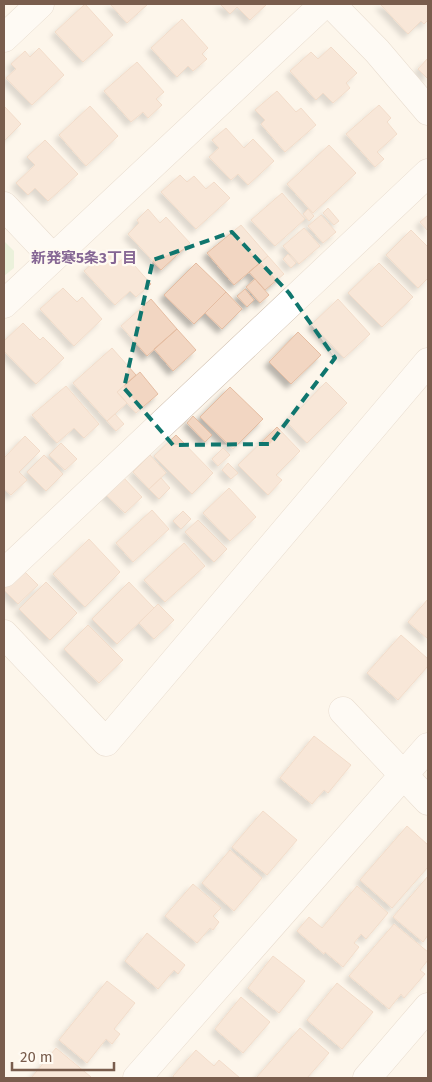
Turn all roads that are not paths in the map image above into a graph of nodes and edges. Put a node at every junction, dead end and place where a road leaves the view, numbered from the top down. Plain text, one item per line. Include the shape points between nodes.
1 (40, 4) edge
2 (324, 4) edge
3 (332, 4) edge
4 (4, 38) edge
5 (428, 111) edge
6 (428, 173) edge
7 (4, 206) edge
8 (53, 258) junction
9 (4, 304) edge
10 (428, 362) edge
11 (4, 573) edge
12 (4, 634) edge
13 (343, 711) dead end
14 (428, 747) edge
15 (404, 776) junction
16 (428, 801) edge
17 (428, 1007) edge
18 (137, 1078) edge
19 (367, 1078) edge

1 - 4 street
2 - 8 street
3 - 5 street
6 - 11 street
7 - 8 street
8 - 9 street
10 - 12 street via 106,742
13 - 15 street
14 - 15 street
15 - 16 street
15 - 18 street
17 - 19 street

